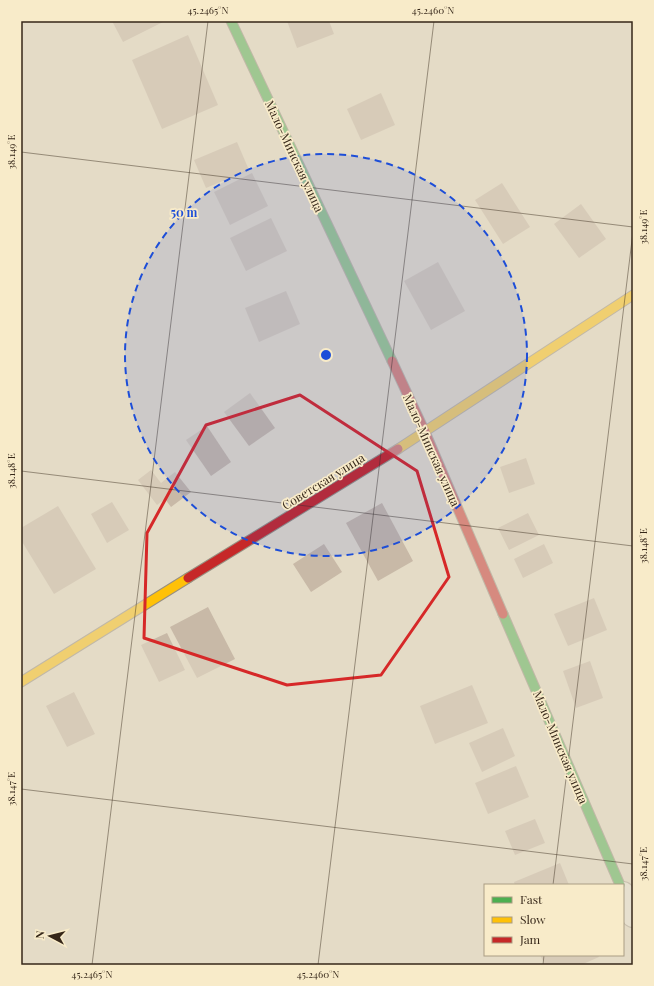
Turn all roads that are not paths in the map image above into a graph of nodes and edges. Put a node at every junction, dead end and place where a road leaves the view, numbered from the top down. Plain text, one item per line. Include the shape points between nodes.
1 (231, 21) edge
2 (633, 295) edge
3 (426, 432) junction
4 (21, 682) edge
5 (620, 884) edge
6 (624, 895) edge
7 (633, 916) edge

1 - 3 street, Мало-Минская улица
2 - 3 street, Советская улица
3 - 4 street, Советская улица
3 - 5 street, Мало-Минская улица
6 - 7 street

